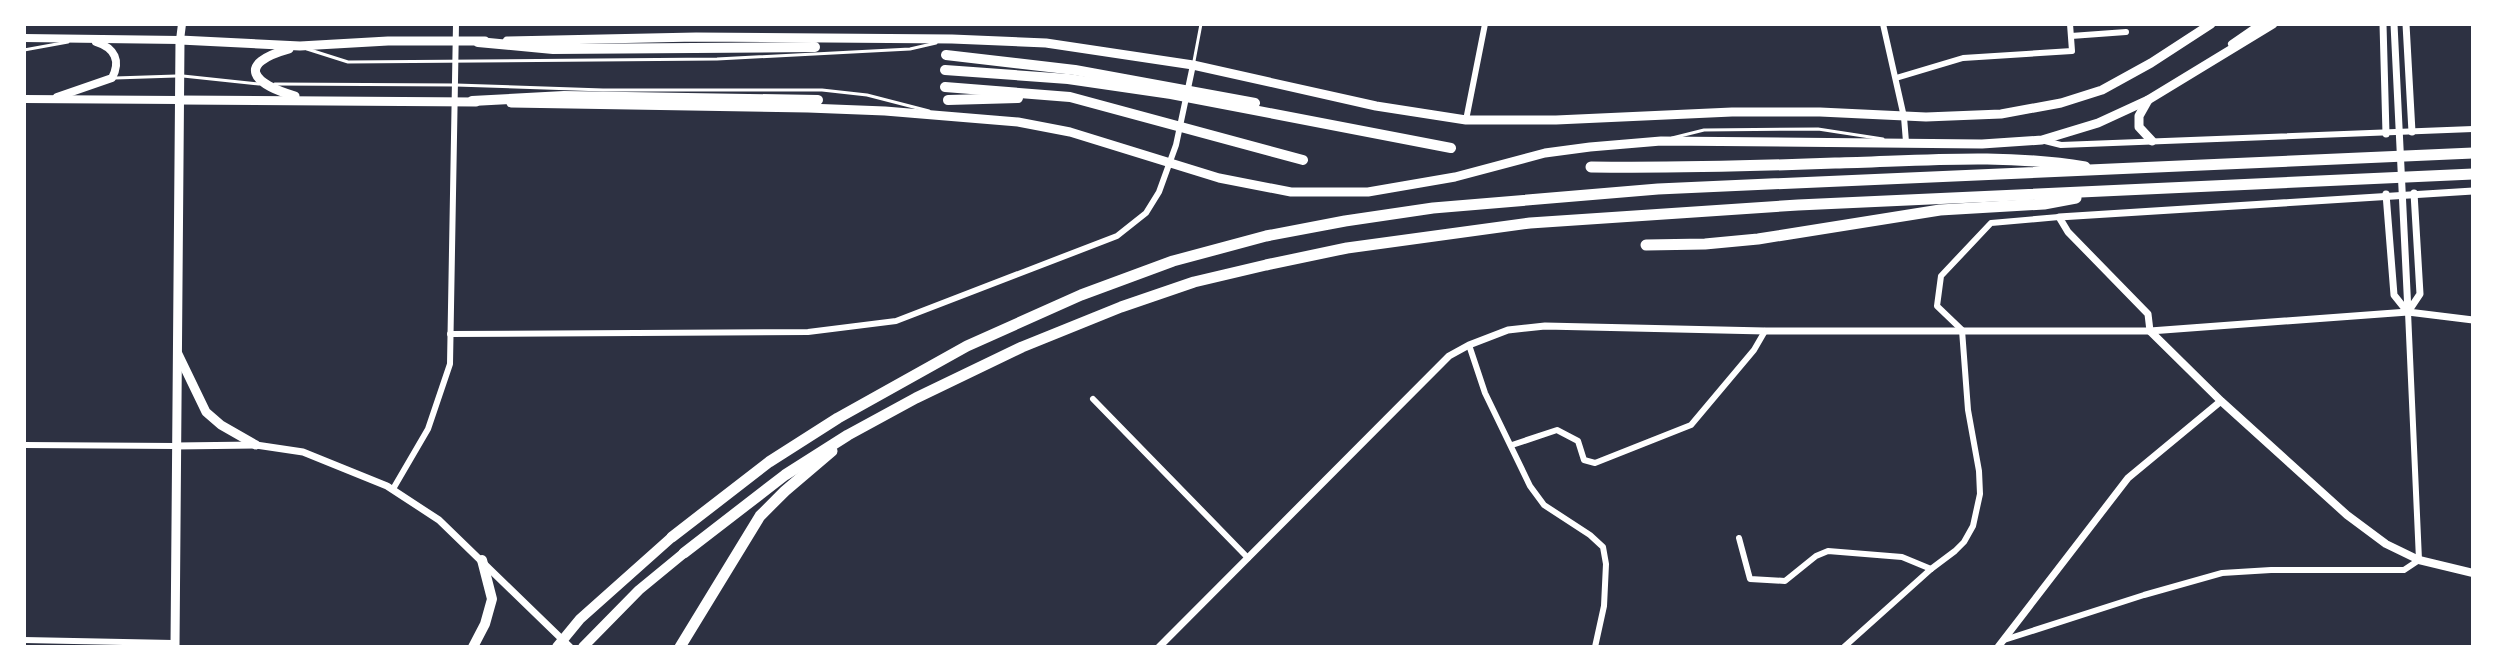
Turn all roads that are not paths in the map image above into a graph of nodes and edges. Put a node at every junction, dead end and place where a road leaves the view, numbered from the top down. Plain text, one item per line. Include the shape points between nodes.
1 (182, 24) edge
2 (456, 24) edge
3 (1201, 24) edge
4 (1485, 24) edge
5 (1883, 24) edge
6 (2070, 24) edge
7 (2211, 24) edge
8 (2261, 24) edge
9 (2273, 24) edge
10 (2383, 24) edge
11 (2394, 24) edge
12 (2406, 24) edge
13 (2126, 32) dead end
14 (2071, 36) junction
15 (24, 38) edge
16 (83, 39) junction
17 (952, 39) junction
18 (180, 40) junction
19 (455, 42) junction
20 (478, 42) junction
21 (300, 46) junction
22 (815, 47) dead end
23 (24, 50) edge
24 (946, 55) dead end
25 (455, 60) junction
26 (2206, 63) junction
27 (1193, 65) junction
28 (945, 70) dead end
29 (180, 76) junction
30 (112, 78) junction
31 (1896, 78) junction
32 (262, 84) junction
33 (456, 85) junction
34 (945, 87) dead end
35 (1070, 97) junction
36 (24, 99) edge
37 (49, 99) junction
38 (179, 100) junction
39 (309, 100) junction
40 (818, 100) dead end
41 (948, 100) dead end
42 (2148, 100) junction
43 (456, 101) junction
44 (472, 101) junction
45 (946, 117) junction
46 (1904, 117) junction
47 (1294, 118) junction
48 (1466, 120) junction
49 (2473, 129) edge
50 (2412, 132) junction
51 (2386, 134) junction
52 (2042, 140) junction
53 (2152, 141) junction
54 (1906, 142) junction
55 (1451, 148) dead end
56 (2473, 153) edge
57 (1303, 160) dead end
58 (1168, 163) junction
59 (1591, 167) dead end
60 (2109, 171) junction
61 (2473, 174) edge
62 (2112, 190) junction
63 (2473, 191) edge
64 (2414, 193) junction
65 (2386, 194) junction
66 (2059, 217) junction
67 (1646, 245) dead end
68 (2408, 312) junction
69 (2473, 320) edge
70 (1962, 330) junction
71 (1765, 331) junction
72 (2150, 331) junction
73 (450, 334) junction
74 (1469, 345) junction
75 (177, 351) junction
76 (1093, 399) dead end
77 (2221, 401) junction
78 (848, 435) junction
79 (24, 445) edge
80 (256, 445) junction
81 (1512, 445) junction
82 (175, 446) junction
83 (393, 489) junction
84 (672, 537) joint
85 (1739, 538) dead end
86 (684, 553) joint
87 (1248, 558) junction
88 (482, 560) junction
89 (2419, 560) junction
90 (1931, 569) junction
91 (2473, 573) edge
92 (24, 640) edge
93 (33, 644) edge
94 (60, 644) edge
95 (2000, 644) edge
96 (173, 646) edge
97 (473, 647) edge
98 (557, 647) edge
99 (570, 647) edge
100 (583, 647) edge
101 (680, 647) edge
102 (1159, 647) edge
103 (1595, 647) edge
104 (1844, 647) edge

1 - 18 main road
2 - 19 street
3 - 27 lane
4 - 48 street
5 - 31 street
6 - 14 street
7 - 46 main road via 2102,90 2061,103 2001,114
8 - 26 main road
9 - 26 main road
10 - 51 street
11 - 68 street
12 - 50 street
13 - 14 street
14 - 31 street via 2072,51 1963,58
15 - 16 main road
16 - 18 main road
16 - 23 lane
16 - 30 main road via 113,51 117,68
17 - 20 main road
17 - 25 lane via 910,49 816,55
17 - 27 main road via 1046,43
18 - 21 main road
18 - 29 main road
19 - 20 main road
19 - 21 main road
19 - 25 street
20 - 22 highway via 553,49
21 - 25 lane via 348,62
21 - 32 main road via 260,60 255,69
24 - 47 highway via 1162,85 1278,109
25 - 33 street
26 - 42 main road
27 - 48 main road via 1376,106
27 - 58 street
28 - 47 highway via 1068,79
29 - 30 lane
29 - 32 lane
29 - 38 main road
30 - 37 main road
31 - 46 street
32 - 33 lane
32 - 39 main road
33 - 43 street
33 - 45 lane via 822,90 867,95
34 - 35 highway
35 - 41 highway
35 - 57 highway
36 - 37 main road
37 - 38 main road
38 - 39 main road
38 - 75 main road
39 - 43 main road
40 - 44 highway via 564,96
42 - 52 main road
42 - 53 main road via 2139,127
43 - 44 main road
43 - 73 street
44 - 45 main road via 808,108
45 - 58 main road via 1070,132
46 - 48 main road via 1732,112
46 - 54 street
47 - 55 highway
49 - 50 street
50 - 51 street
51 - 53 street
52 - 53 street via 2061,145
52 - 54 main road
54 - 58 main road via 1661,141 1590,147 1419,185 1327,194 1219,178
56 - 60 highway
58 - 73 street via 1146,213 1117,236 896,321 808,332
59 - 60 highway via 2044,160
60 - 84 highway via 1658,189 1433,208 1266,236 1173,261 967,346 769,462
61 - 62 highway
62 - 67 highway via 2044,204 1940,210 1758,239
62 - 78 highway via 1530,223 1347,248 1194,282 1121,307 1022,347
63 - 64 street
64 - 65 street
64 - 68 street via 2420,294
65 - 66 street
65 - 68 street via 2394,295
66 - 70 street via 1991,223 1941,276 1937,306
66 - 72 street via 2148,314
68 - 69 street
68 - 72 street
68 - 89 street
70 - 71 street
70 - 72 street
70 - 90 street via 1979,471 1978,510 1964,542
71 - 74 street via 1545,326 1508,330
71 - 81 street via 1691,425 1595,463 1584,460 1578,441 1557,430
72 - 77 main road
73 - 83 street via 450,364 428,429
74 - 81 street via 1485,393
74 - 87 street via 1449,356
75 - 80 main road via 206,412
75 - 82 main road
76 - 87 street
77 - 89 main road via 2347,515
77 - 95 street via 2128,478
78 - 86 highway via 785,475
78 - 101 highway via 760,516
79 - 82 street
80 - 82 street
80 - 83 street via 303,452
81 - 103 street via 1544,505 1603,547 1604,606
82 - 96 main road
83 - 88 street via 439,520
84 - 98 highway via 580,619
85 - 90 street via 1750,579 1785,581 1828,551 1902,557
86 - 100 highway
87 - 102 street
88 - 97 highway via 492,599
88 - 99 street
89 - 91 main road
89 - 95 street via 2404,570 2222,573
90 - 104 street
92 - 93 street
93 - 94 street
94 - 96 street

